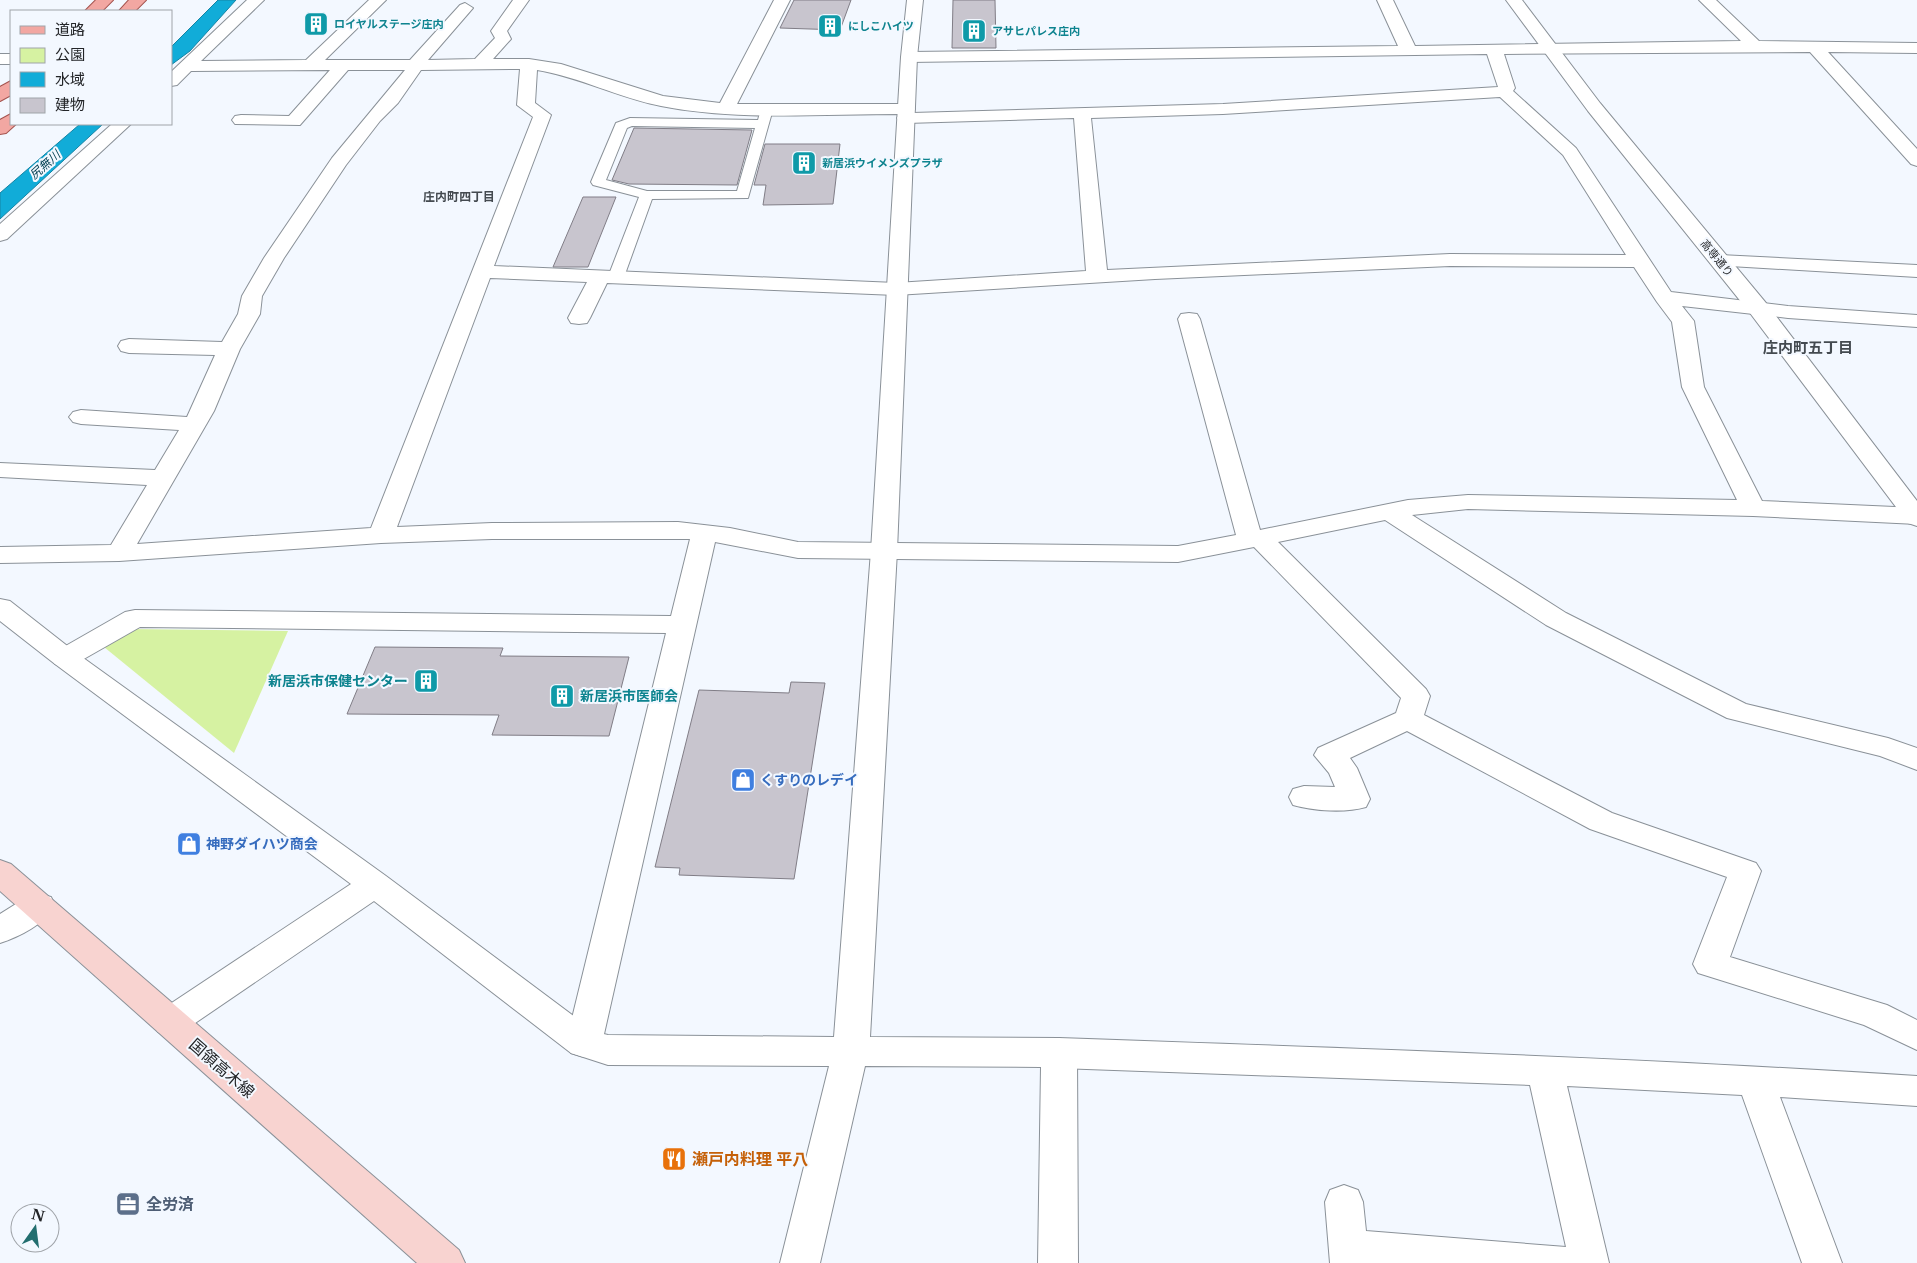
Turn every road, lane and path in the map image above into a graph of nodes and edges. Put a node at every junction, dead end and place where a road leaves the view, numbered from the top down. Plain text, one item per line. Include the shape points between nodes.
1 (105, 0) edge
2 (138, 0) edge
3 (256, 0) edge
4 (378, 0) edge
5 (521, 0) edge
6 (782, 0) edge
7 (915, 0) edge
8 (1385, 0) edge
9 (1514, 0) edge
10 (1707, 0) edge
11 (465, 8) dead end
12 (94, 10) edge
13 (128, 10) edge
14 (1755, 46) junction
15 (1814, 46) junction
16 (1917, 48) edge
17 (1494, 50) junction
18 (1551, 50) junction
19 (1409, 51) junction
20 (909, 56) junction
21 (481, 63) junction
22 (415, 64) junction
23 (529, 64) junction
24 (311, 65) junction
25 (343, 65) junction
26 (177, 75) edge
27 (10, 87) edge
28 (1504, 92) junction
29 (0, 96) edge
30 (726, 109) junction
31 (906, 113) junction
32 (1082, 113) junction
33 (765, 117) junction
34 (10, 120) edge
35 (241, 120) dead end
36 (121, 125) edge
37 (0, 130) edge
38 (1917, 160) edge
39 (647, 196) junction
40 (0, 235) edge
41 (1641, 261) junction
42 (1720, 261) junction
43 (1917, 271) edge
44 (482, 272) junction
45 (1097, 276) junction
46 (608, 277) junction
47 (896, 289) junction
48 (1664, 298) junction
49 (1758, 308) junction
50 (579, 318) dead end
51 (1189, 319) dead end
52 (1917, 320) edge
53 (129, 346) dead end
54 (229, 348) junction
55 (81, 417) dead end
56 (193, 424) junction
57 (0, 470) edge
58 (164, 478) junction
59 (1753, 508) junction
60 (1390, 512) junction
61 (1917, 516) edge
62 (704, 532) junction
63 (381, 535) junction
64 (1254, 538) junction
65 (884, 551) junction
66 (119, 553) junction
67 (0, 555) edge
68 (0, 607) edge
69 (681, 624) junction
70 (65, 658) junction
71 (1408, 719) junction
72 (1917, 760) edge
73 (1304, 796) dead end
74 (0, 872) edge
75 (375, 884) junction
76 (39, 906) junction
77 (0, 930) edge
78 (170, 1022) junction
79 (1917, 1036) edge
80 (584, 1043) junction
81 (851, 1050) junction
82 (1059, 1053) junction
83 (1545, 1070) junction
84 (1755, 1080) junction
85 (1917, 1091) edge
86 (1344, 1202) dead end
87 (1350, 1255) edge
88 (445, 1263) edge
89 (800, 1263) edge
90 (1058, 1263) edge
91 (1561, 1263) edge
92 (1589, 1263) edge
93 (1822, 1263) edge

1 - 12 main road
2 - 13 main road
3 - 26 street
4 - 24 street
5 - 21 street via 499,31 503,39
6 - 30 street
7 - 20 street
8 - 19 street
9 - 18 street, 高専通り
10 - 14 street
11 - 22 street
14 - 15 street
14 - 18 street
15 - 16 street
15 - 38 street
17 - 18 street
17 - 19 street
17 - 28 street via 1507,88
18 - 42 street, 高専通り
19 - 20 street
20 - 31 street
21 - 22 street
21 - 23 street
22 - 25 street
22 - 54 street via 295,224 252,296 248,314
23 - 30 street via 561,69 660,101
23 - 44 street via 526,105 542,114
24 - 25 street
24 - 26 street
25 - 35 street via 294,121
27 - 29 main road
28 - 32 street via 1223,109
28 - 41 street via 1570,152
30 - 33 street
31 - 32 street
31 - 33 street
31 - 47 street
32 - 45 street
33 - 39 lane via 743,195
33 - 39 lane via 630,122 621,126 598,182
34 - 37 main road
36 - 40 street
39 - 46 lane
41 - 45 street via 1450,260
41 - 48 street
42 - 43 street
42 - 49 street, 高専通り
44 - 46 street
44 - 63 street
45 - 47 street
46 - 47 street
46 - 50 street
47 - 65 street
48 - 49 street
48 - 59 street via 1683,321 1693,387
49 - 52 street
49 - 61 street, 高専通り
51 - 64 street
53 - 54 street
54 - 56 street via 202,411
55 - 56 street
56 - 58 street
57 - 58 street
58 - 66 street
59 - 60 street via 1468,502
59 - 61 street
60 - 64 street
60 - 72 street via 1556,618 1737,711 1888,748
62 - 63 street via 502,531
62 - 65 street via 798,550
62 - 69 street
63 - 66 street
64 - 65 street via 1178,554
64 - 71 street via 1416,696
65 - 81 street
66 - 67 street
68 - 70 street
69 - 70 street via 135,618
69 - 80 street
70 - 75 street
71 - 73 street via 1329,755 1342,768 1355,799
71 - 79 street via 1602,821 1745,870 1710,964 1875,1015
74 - 76 main road, 国領高木線
75 - 78 street
75 - 80 street
76 - 77 street
76 - 78 main road, 国領高木線
78 - 88 main road, 国領高木線
80 - 81 street via 608,1050
81 - 82 street
81 - 89 street
82 - 83 street
82 - 90 street
83 - 84 street
83 - 92 street
84 - 85 street
84 - 93 street
86 - 87 street
87 - 91 street

